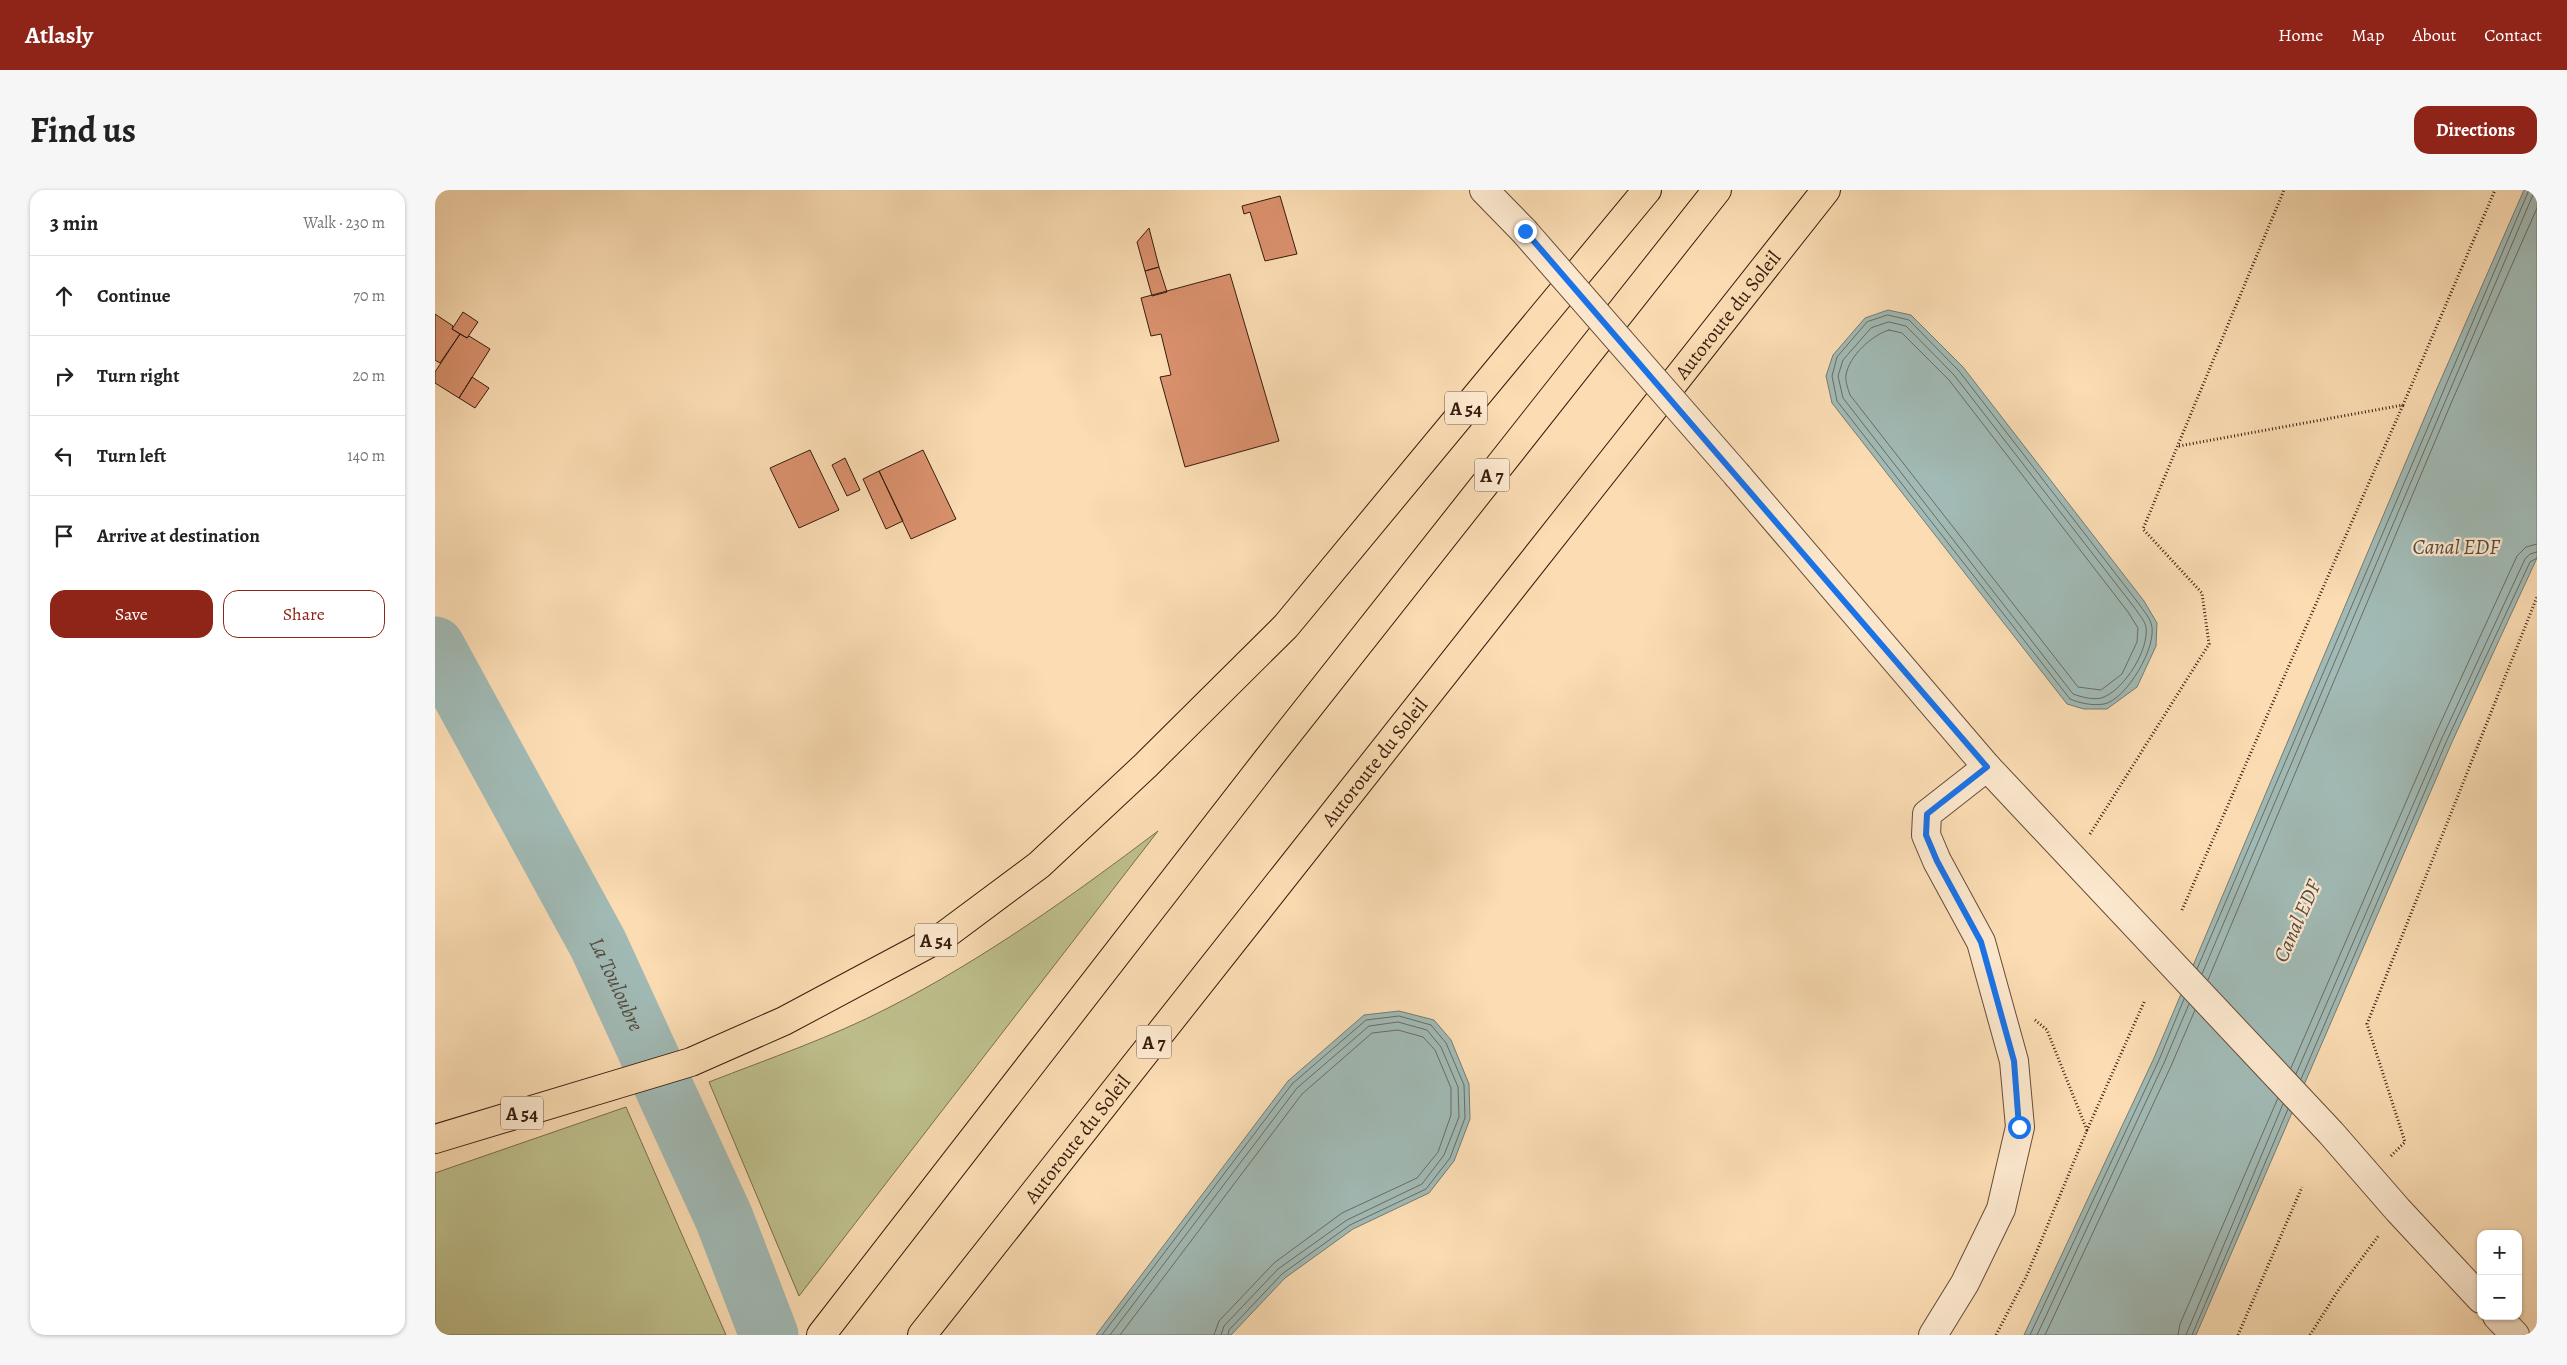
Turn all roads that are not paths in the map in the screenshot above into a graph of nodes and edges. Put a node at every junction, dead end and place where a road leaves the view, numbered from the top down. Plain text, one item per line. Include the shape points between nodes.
1 (1484, 190) edge
2 (1647, 190) edge
3 (1717, 190) edge
4 (1826, 190) edge
5 (1987, 767) junction
6 (435, 1138) edge
7 (2477, 1295) edge
8 (2501, 1320) edge
9 (826, 1329) edge
10 (922, 1335) edge
11 (1933, 1335) edge
12 (2515, 1335) edge

1 - 5 street, bridge via 1525,231
2 - 6 highway, A 54 via 1286,626 1146,765 1039,865 945,935 784,1021 691,1062
3 - 9 highway, A 7 via 1267,760
4 - 10 highway, Autoroute du Soleil / A 7
5 - 7 street via 2331,1133
5 - 11 street via 1927,814 1926,835 1981,942 2014,1061 2019,1127 2001,1209 1965,1283
8 - 12 street

